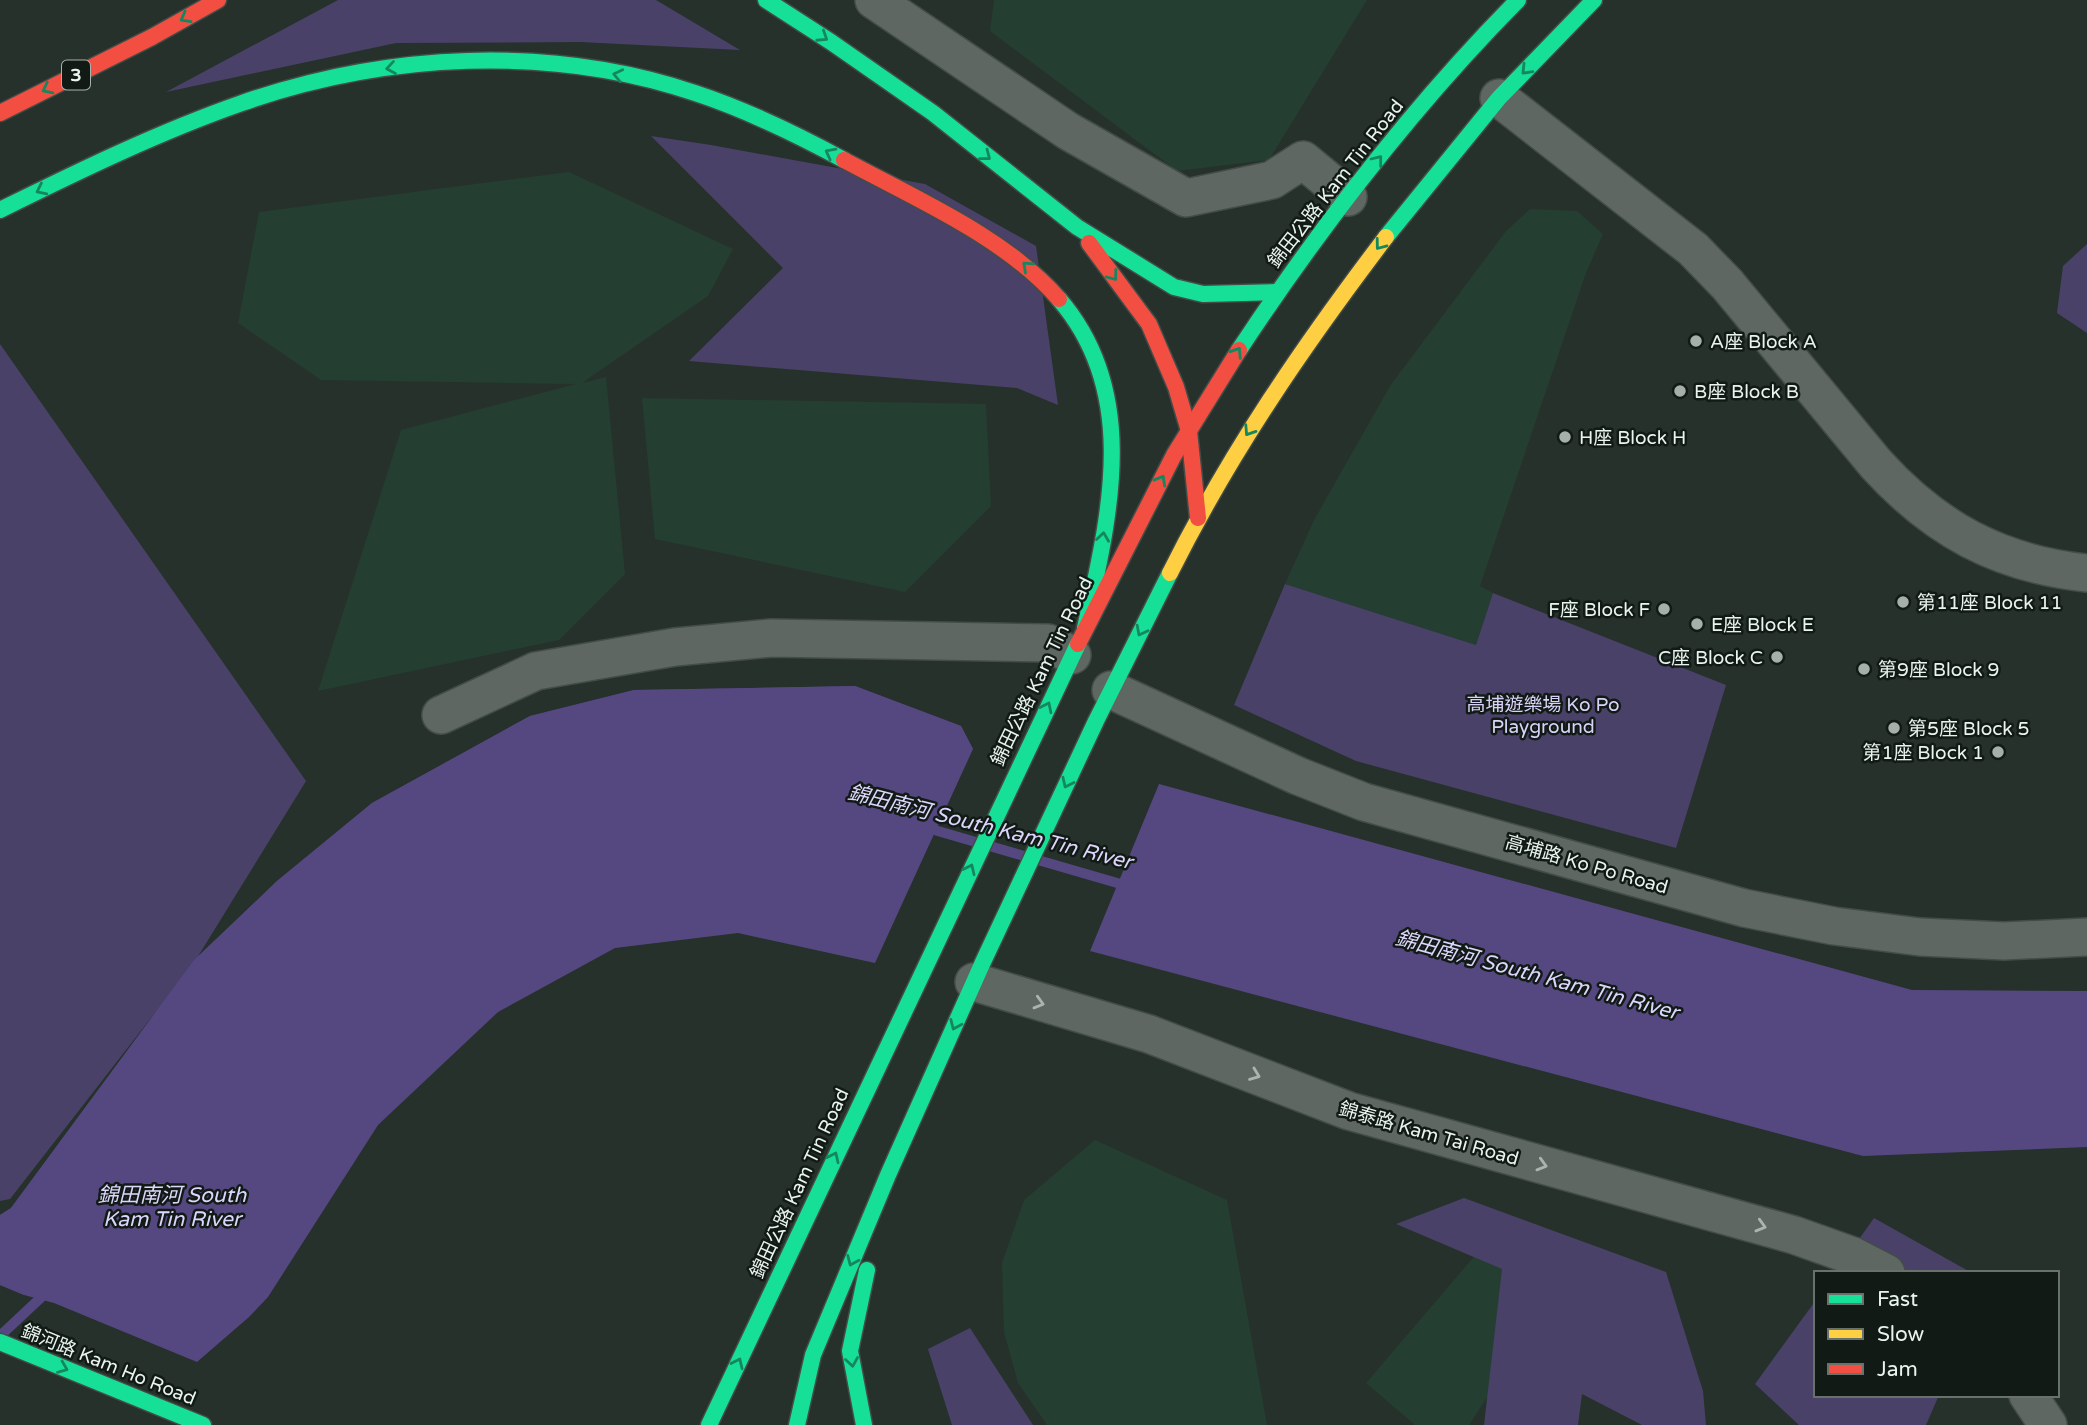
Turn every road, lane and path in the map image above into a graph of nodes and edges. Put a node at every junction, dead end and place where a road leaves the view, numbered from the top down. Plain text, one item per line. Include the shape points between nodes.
1 (218, 0) edge
2 (766, 0) edge
3 (874, 0) edge
4 (1518, 0) edge
5 (1594, 0) edge
6 (1499, 98) junction
7 (0, 113) edge
8 (1348, 197) junction
9 (0, 210) edge
10 (1077, 227) junction
11 (1277, 292) junction
12 (1189, 431) junction
13 (1198, 518) junction
14 (2087, 573) edge
15 (1078, 641) junction
16 (1104, 706) junction
17 (441, 715) dead end
18 (2087, 937) edge
19 (979, 972) junction
20 (888, 1175) junction
21 (1882, 1271) edge
22 (0, 1342) edge
23 (2029, 1397) edge
24 (203, 1425) edge
25 (709, 1425) edge
26 (797, 1425) edge
27 (863, 1425) edge
28 (2048, 1425) edge

1 -> 7 main road, 3
2 -> 10 main road via 933,113
3 - 8 street via 1068,131 1186,198 1272,180 1303,160
8 -> 4 main road, 錦田公路 Kam Tin Road via 1482,35
5 -> 6 main road
6 -> 13 main road via 1411,204 1298,356
6 - 14 street via 1693,249 1876,464 1928,514 1959,534 2014,558
8 - 11 main road, 錦田公路 Kam Tin Road
15 -> 9 main road via 1102,547 1113,443 1104,380 1073,316 1048,285 1015,256 975,231 786,129 728,104 663,84 531,62 399,66 269,94 206,116
10 - 11 main road via 1174,287 1203,294
10 -> 12 main road via 1149,324
12 -> 11 main road, 錦田公路 Kam Tin Road
12 - 13 main road
15 -> 12 main road, 錦田公路 Kam Tin Road
13 -> 16 main road
15 - 17 street via 771,638 675,647 536,671
25 -> 15 main road, 錦田公路 Kam Tin Road
16 - 18 street, 高埔路 Ko Po Road via 1248,753 1343,794 1744,908 1920,937 2004,941
16 -> 19 main road
19 -> 20 main road
19 -> 21 street, 錦泰路 Kam Tai Road via 1349,1111 1794,1235
20 -> 26 main road via 813,1355
20 -> 27 main road via 850,1351
22 -> 24 main road, 錦河路 Kam Ho Road
23 - 28 street

